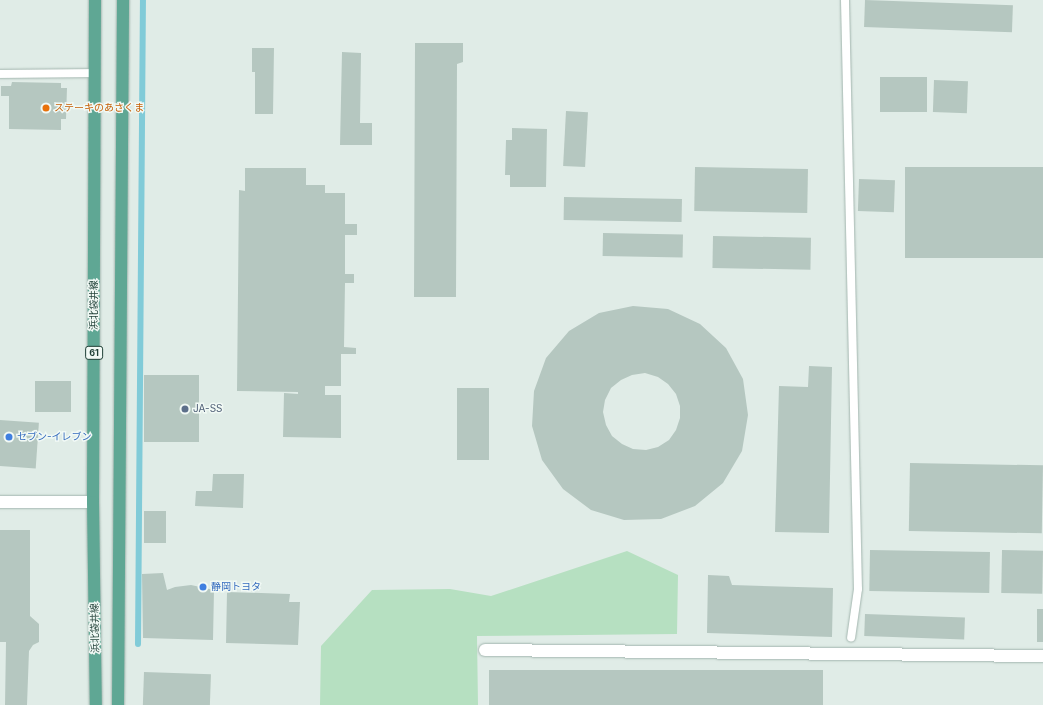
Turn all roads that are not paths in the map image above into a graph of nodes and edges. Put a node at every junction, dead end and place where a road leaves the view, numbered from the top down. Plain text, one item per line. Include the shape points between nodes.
1 (95, 0) edge
2 (123, 0) edge
3 (844, 0) edge
4 (96, 73) junction
5 (0, 74) edge
6 (0, 502) edge
7 (93, 502) junction
8 (851, 638) dead end
9 (485, 650) dead end
10 (1043, 656) edge
11 (96, 705) edge
12 (118, 705) edge

1 - 4 main road, 浜北袋井線 / 61
2 - 12 main road
3 - 8 lane via 858,589
4 - 5 lane
4 - 7 main road, 浜北袋井線 / 61
6 - 7 street
7 - 11 main road, 浜北袋井線 / 61
9 - 10 street

